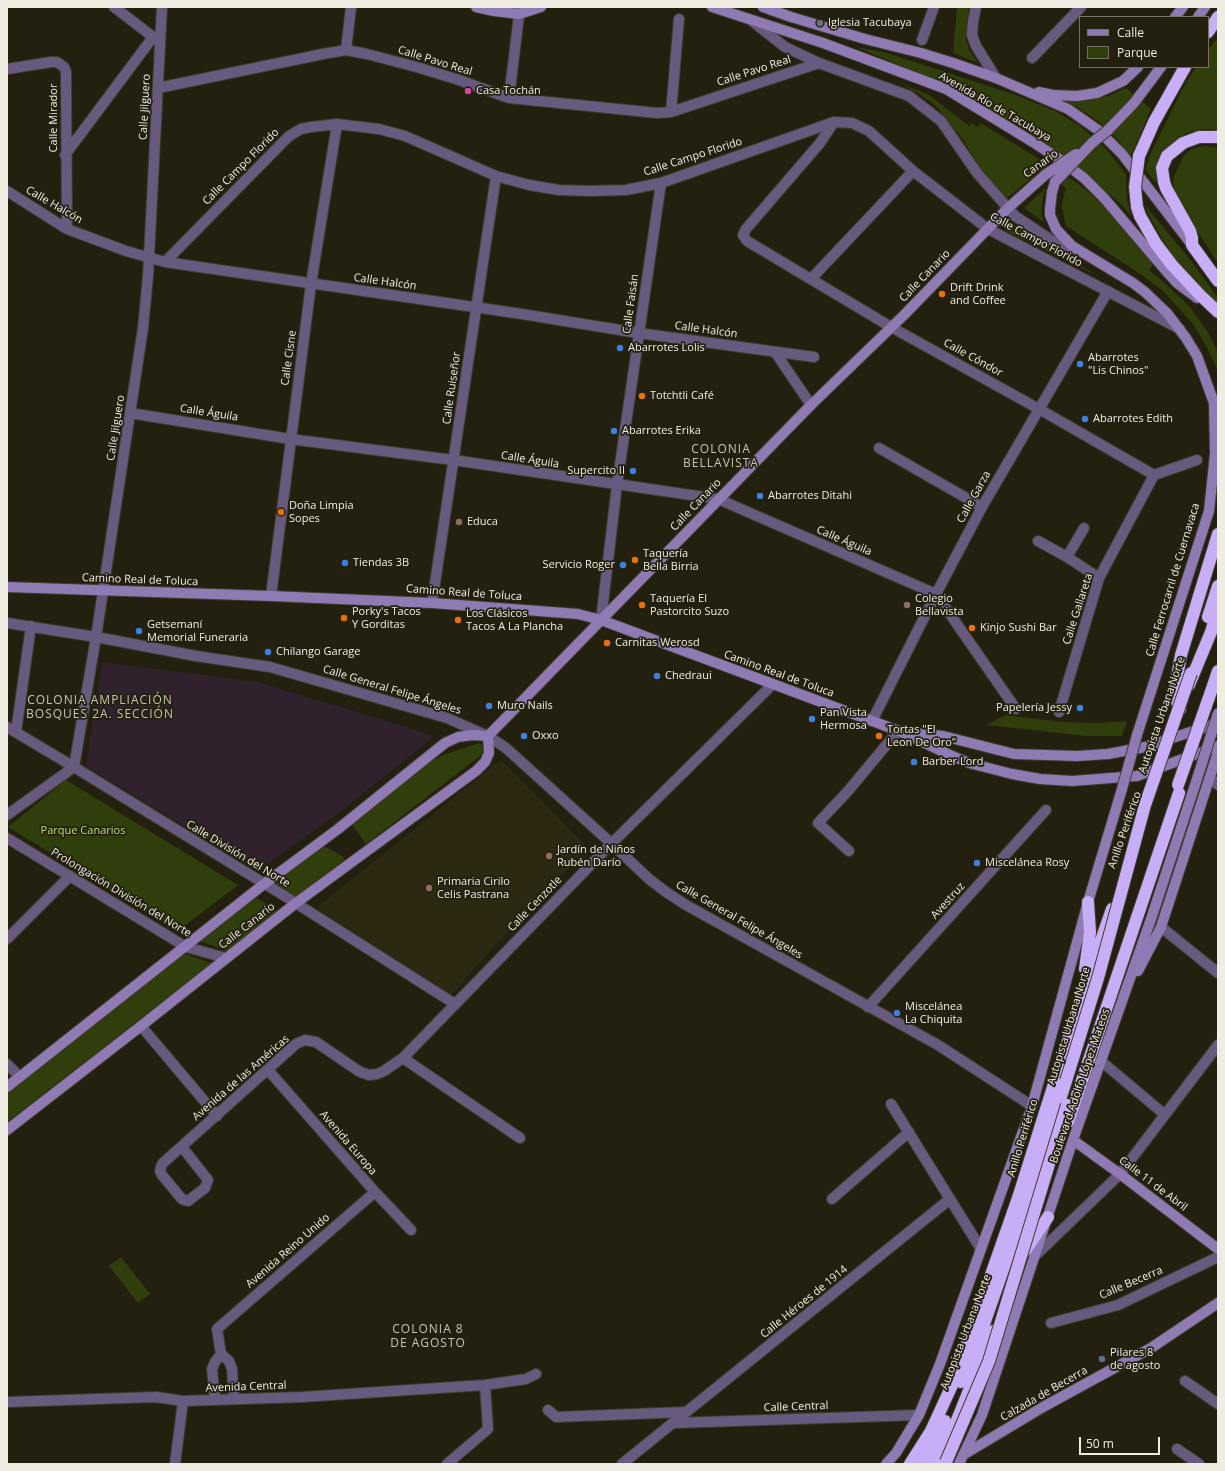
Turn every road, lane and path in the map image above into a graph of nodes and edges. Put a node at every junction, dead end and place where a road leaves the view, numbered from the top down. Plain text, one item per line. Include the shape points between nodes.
1 (114, 7) edge
2 (162, 7) edge
3 (351, 7) edge
4 (476, 7) edge
5 (541, 7) edge
6 (712, 7) edge
7 (763, 7) edge
8 (934, 7) edge
9 (976, 7) edge
10 (1081, 7) edge
11 (1183, 7) edge
12 (1206, 7) edge
13 (520, 10) edge
14 (1176, 16) edge
15 (1199, 16) edge
16 (1218, 17) edge
17 (750, 19) junction
18 (679, 20) dead end
19 (1218, 22) edge
20 (1209, 31) edge
21 (1209, 32) edge
22 (156, 39) junction
23 (922, 40) dead end
24 (346, 50) junction
25 (1032, 58) dead end
26 (820, 63) junction
27 (1137, 68) edge
28 (1160, 68) edge
29 (1184, 68) edge
30 (7, 69) edge
31 (996, 78) junction
32 (1013, 86) junction
33 (158, 88) junction
34 (509, 98) junction
35 (671, 112) junction
36 (834, 122) junction
37 (337, 124) junction
38 (1218, 137) edge
39 (1092, 143) junction
40 (66, 155) junction
41 (913, 171) junction
42 (496, 176) junction
43 (661, 182) junction
44 (7, 191) edge
45 (1007, 209) junction
46 (67, 229) junction
47 (988, 229) junction
48 (1192, 245) junction
49 (1079, 251) junction
50 (149, 258) junction
51 (165, 262) junction
52 (811, 279) junction
53 (1218, 282) edge
54 (311, 284) junction
55 (1108, 291) junction
56 (476, 307) junction
57 (1217, 311) edge
58 (891, 327) junction
59 (1180, 329) junction
60 (638, 333) junction
61 (775, 352) junction
62 (814, 357) dead end
63 (812, 405) junction
64 (1038, 409) junction
65 (130, 413) junction
66 (290, 439) junction
67 (879, 448) dead end
68 (453, 460) junction
69 (1197, 460) dead end
70 (1154, 475) junction
71 (617, 485) junction
72 (718, 500) junction
73 (982, 506) junction
74 (1084, 528) dead end
75 (1218, 534) edge
76 (1038, 541) dead end
77 (1067, 557) junction
78 (1099, 578) junction
79 (1218, 586) edge
80 (7, 587) edge
81 (102, 591) junction
82 (936, 594) junction
83 (271, 596) junction
84 (432, 603) junction
85 (1218, 609) edge
86 (601, 620) junction
87 (7, 623) edge
88 (31, 626) junction
89 (96, 637) junction
90 (1218, 671) edge
91 (772, 685) junction
92 (1218, 688) edge
93 (1016, 709) dead end
94 (1180, 709) junction
95 (1215, 711) edge
96 (1059, 712) dead end
97 (872, 721) junction
98 (1213, 725) edge
99 (11, 730) edge
100 (898, 731) junction
101 (1218, 735) edge
102 (488, 736) junction
103 (1218, 746) edge
104 (1218, 752) edge
105 (74, 767) junction
106 (1210, 778) junction
107 (1218, 785) edge
108 (1046, 810) dead end
109 (7, 815) edge
110 (7, 838) edge
111 (611, 843) junction
112 (848, 851) dead end
113 (70, 876) junction
114 (264, 884) junction
115 (1088, 902) junction
116 (296, 903) junction
117 (1161, 927) junction
118 (7, 940) edge
119 (186, 947) junction
120 (226, 958) junction
121 (1218, 973) edge
122 (1082, 996) junction
123 (1121, 1003) junction
124 (455, 1004) junction
125 (868, 1007) junction
126 (141, 1026) junction
127 (1218, 1045) edge
128 (404, 1058) junction
129 (1101, 1061) junction
130 (7, 1064) edge
131 (268, 1070) junction
132 (20, 1077) junction
133 (7, 1087) edge
134 (891, 1104) dead end
135 (1032, 1106) junction
136 (1164, 1114) junction
137 (217, 1116) junction
138 (7, 1130) edge
139 (909, 1132) junction
140 (520, 1138) dead end
141 (1073, 1140) junction
142 (182, 1147) junction
143 (1120, 1174) junction
144 (375, 1192) junction
145 (832, 1199) dead end
146 (950, 1199) junction
147 (1048, 1217) joint
148 (411, 1230) dead end
149 (981, 1249) junction
150 (1218, 1249) edge
151 (1030, 1254) junction
152 (1218, 1258) edge
153 (1218, 1303) edge
154 (1051, 1323) dead end
155 (221, 1354) junction
156 (536, 1374) dead end
157 (1185, 1380) dead end
158 (485, 1385) junction
159 (234, 1398) junction
160 (215, 1399) junction
161 (183, 1401) junction
162 (7, 1402) edge
163 (1218, 1404) edge
164 (548, 1410) dead end
165 (686, 1412) junction
166 (919, 1414) junction
167 (673, 1423) junction
168 (1177, 1449) dead end
169 (961, 1459) edge
170 (175, 1464) edge
171 (447, 1464) edge
172 (622, 1464) edge
173 (886, 1464) edge
174 (910, 1464) edge
175 (920, 1464) edge
176 (932, 1464) edge
177 (944, 1464) edge
178 (1199, 1464) edge

1 - 22 street
2 - 22 street, Calle Jilguero
3 - 24 street
4 - 13 main road via 494,12
5 - 13 main road
6 - 17 main road, Avenida Río de Tacubaya
7 - 31 main road, Avenida Río de Tacubaya via 865,39 921,53
8 - 23 street
9 - 31 street via 972,35
10 - 25 street
11 - 14 main road
12 - 15 main road
13 - 34 street
16 - 20 highway
17 - 26 street, Calle Ferrocarril de Cuernavaca via 786,47
17 - 57 main road, Avenida Río de Tacubaya via 823,42 946,89 1015,131 1059,159 1095,188 1167,272 1186,290
18 - 35 street
19 - 21 highway
22 - 33 street, Calle Jilguero
22 - 40 street
24 - 33 street, Calle Pavo Real
24 - 34 street, Calle Pavo Real via 420,68
26 - 35 street, Calle Pavo Real
26 - 45 street, Calle Ferrocarril de Cuernavaca via 909,96 941,121 977,173
27 - 32 main road via 1123,81 1097,93 1077,96 1053,95
28 - 39 main road, bridge via 1134,103
29 - 57 highway, bridge via 1156,117 1139,156 1135,187 1137,207 1156,244 1172,265
30 - 40 street, Calle Mirador via 57,62 64,67
31 - 32 main road, Avenida Río de Tacubaya
32 - 48 main road, Avenida Río de Tacubaya via 1068,109 1098,130 1130,164
33 - 50 street, Calle Jilguero
34 - 35 street, Calle Pavo Real via 640,112
36 - 41 street, Calle Campo Florido via 852,123 869,131
36 - 43 street, Calle Campo Florido
36 - 52 street, Calle Cóndor via 820,144 743,235 747,241
37 - 42 street, Calle Campo Florido via 379,129 405,136
37 - 51 street, Calle Campo Florido via 301,129 289,136
37 - 54 street, Calle Cisne
38 - 48 highway via 1199,137 1183,143 1170,153 1162,168 1169,195 1190,231
39 - 45 main road, Canario, bridge via 1045,175
39 - 49 main road, bridge via 1055,182 1050,201 1053,222 1060,234
40 - 46 street, Calle Mirador
41 - 47 street, Calle Campo Florido
41 - 52 street
42 - 43 street, Calle Campo Florido via 559,190 626,190
42 - 56 street, Calle Ruiseñor
43 - 60 street, Calle Faisán
44 - 46 street, Calle Halcón
45 - 47 main road, Calle Canario
45 - 49 street, Calle Ferrocarril de Cuernavaca via 1051,240
46 - 50 street, Calle Halcón
47 - 55 street, Calle Campo Florido
47 - 58 main road, Calle Canario
48 - 53 highway
49 - 59 main road, Calle Ferrocarril de Cuernavaca via 1119,273 1145,292
50 - 51 street, Calle Halcón
50 - 65 street, Calle Jilguero via 143,328
51 - 54 street, Calle Halcón
52 - 58 street, Calle Cóndor
54 - 56 street, Calle Halcón
54 - 66 street, Calle Cisne
55 - 59 street, Calle Campo Florido
55 - 64 street, Calle Garza
56 - 60 street, Calle Halcón
56 - 68 street, Calle Ruiseñor
58 - 63 main road, Calle Canario
58 - 64 street, Calle Cóndor
59 - 115 main road, Calle Ferrocarril de Cuernavaca, bridge via 1197,356 1214,403 1215,454 1208,511
60 - 61 street, Calle Halcón
60 - 71 street, Calle Faisán
61 - 62 street, Calle Halcón
61 - 63 street
63 - 72 main road, Calle Canario
64 - 70 street, Calle Cóndor
64 - 73 street, Calle Garza
65 - 66 street, Calle Águila
65 - 81 street, Calle Jilguero
66 - 68 street, Calle Águila
66 - 83 street, Calle Cisne
67 - 73 street
68 - 71 street, Calle Águila
68 - 84 street, Calle Ruiseñor
69 - 70 street
70 - 78 street, Calle Gallareta
71 - 72 street, Calle Águila
71 - 86 street, Calle Faisán
72 - 82 street, Calle Águila
72 - 86 main road, Calle Canario
73 - 82 street, Calle Garza
74 - 77 street
75 - 94 highway via 1180,655 1175,689
76 - 77 street
77 - 78 street
78 - 96 street, Calle Gallareta
79 - 175 highway, Autopista Urbana Norte, bridge via 1145,805 1098,978 1035,1178 975,1350 935,1443
80 - 81 main road, Camino Real de Toluca
81 - 83 main road, Camino Real de Toluca
81 - 89 street, Calle Jilguero
82 - 93 street
82 - 97 street, Calle Garza
83 - 84 main road, Camino Real de Toluca
84 - 86 main road, Camino Real de Toluca via 561,612
85 - 94 highway, Anillo Periférico
86 - 91 main road, Camino Real de Toluca
86 - 102 main road, Calle Canario
87 - 88 street, Calle General Felipe Ángeles
88 - 89 street, Calle General Felipe Ángeles
88 - 99 street
89 - 102 street, Calle General Felipe Ángeles via 270,667 447,718
89 - 105 street, Calle Jilguero
90 - 177 highway, Autopista Urbana Norte, bridge via 1090,1031 989,1361
91 - 97 main road, Camino Real de Toluca
91 - 111 street, Calle Cenzotle
92 - 95 highway
94 - 122 highway, Anillo Periférico, bridge
95 - 123 main road, Boulevard Adolfo López Mateos, bridge via 1196,782
95 - 151 highway via 1179,793 1105,1007
97 - 100 main road, Camino Real de Toluca
98 - 100 main road, Camino Real de Toluca via 1145,747 1108,754 1077,756 1014,754 943,736
98 - 101 main road
99 - 105 street, Calle División del Norte
100 - 103 main road, Camino Real de Toluca via 969,763 1040,779 1072,781 1137,776
100 - 112 street via 818,823
102 - 111 street, Calle General Felipe Ángeles via 506,748
102 - 114 main road, Calle Canario via 458,737 444,743 338,829
102 - 116 main road, Calle Canario via 489,753 485,762 476,771
104 - 106 main road
105 - 109 street
105 - 114 street, Calle División del Norte
106 - 107 street
106 - 117 main road
108 - 125 street, Avestruz
110 - 113 street, Prolongación División del Norte
111 - 124 street, Calle Cenzotle
111 - 125 street, Calle General Felipe Ángeles via 649,879 686,905
113 - 118 street
113 - 119 street, Prolongación División del Norte
114 - 116 street, Calle División del Norte
114 - 119 main road, Calle Canario
115 - 122 highway via 1090,932
115 - 135 main road
116 - 120 main road, Calle Canario
116 - 124 street, Calle División del Norte
117 - 121 street
117 - 123 main road
119 - 120 street, Prolongación División del Norte
119 - 132 main road, Calle Canario
120 - 126 main road, Calle Canario
122 - 174 highway, Anillo Periférico via 1018,1198 953,1383 931,1431
123 - 129 main road, Boulevard Adolfo López Mateos
124 - 128 street, Calle Cenzotle
125 - 135 street, Calle General Felipe Ángeles via 933,1043
126 - 137 street
126 - 138 main road, Calle Canario
127 - 136 street
128 - 131 street, Avenida de las Américas via 384,1071 369,1075 360,1072 316,1042 305,1040 296,1044
128 - 140 street
129 - 136 street
129 - 141 main road, Boulevard Adolfo López Mateos
130 - 132 street
131 - 137 street, Avenida de las Américas
131 - 144 street, Avenida Europa
132 - 133 main road, Calle Canario
134 - 139 street
135 - 149 main road
136 - 143 street
137 - 142 street, Avenida de las Américas
139 - 145 street
139 - 146 street
141 - 143 main road, Calle 11 de Abril
141 - 147 main road, Boulevard Adolfo López Mateos
142 - 142 street, Avenida de las Américas via 163,1163 160,1171 181,1198 188,1201 205,1188 208,1180
143 - 150 main road, Calle 11 de Abril
143 - 151 street
144 - 148 street, Avenida Europa
144 - 155 street, Avenida Reino Unido via 217,1329
146 - 149 street
146 - 165 street, Calle Héroes de 1914
147 - 151 highway
149 - 166 main road via 940,1364
151 - 169 main road via 982,1414
151 - 176 highway via 949,1440
152 - 154 street, Calle Becerra via 1118,1305
153 - 169 main road, Calzada de Becerra via 1151,1348 1044,1407
155 - 159 street via 229,1361 232,1369
155 - 160 street via 212,1369
156 - 158 street, Avenida Central via 526,1379
157 - 163 street
158 - 159 street, Avenida Central via 302,1397
158 - 171 street via 488,1429
159 - 160 street, Avenida Central
160 - 161 street, Avenida Central
161 - 162 street, Avenida Central via 156,1397
161 - 170 street
164 - 165 street via 556,1417
165 - 167 street, Calle Héroes de 1914
166 - 167 street, Calle Central
166 - 173 main road via 896,1453
167 - 172 street, Calle Héroes de 1914
168 - 178 street

